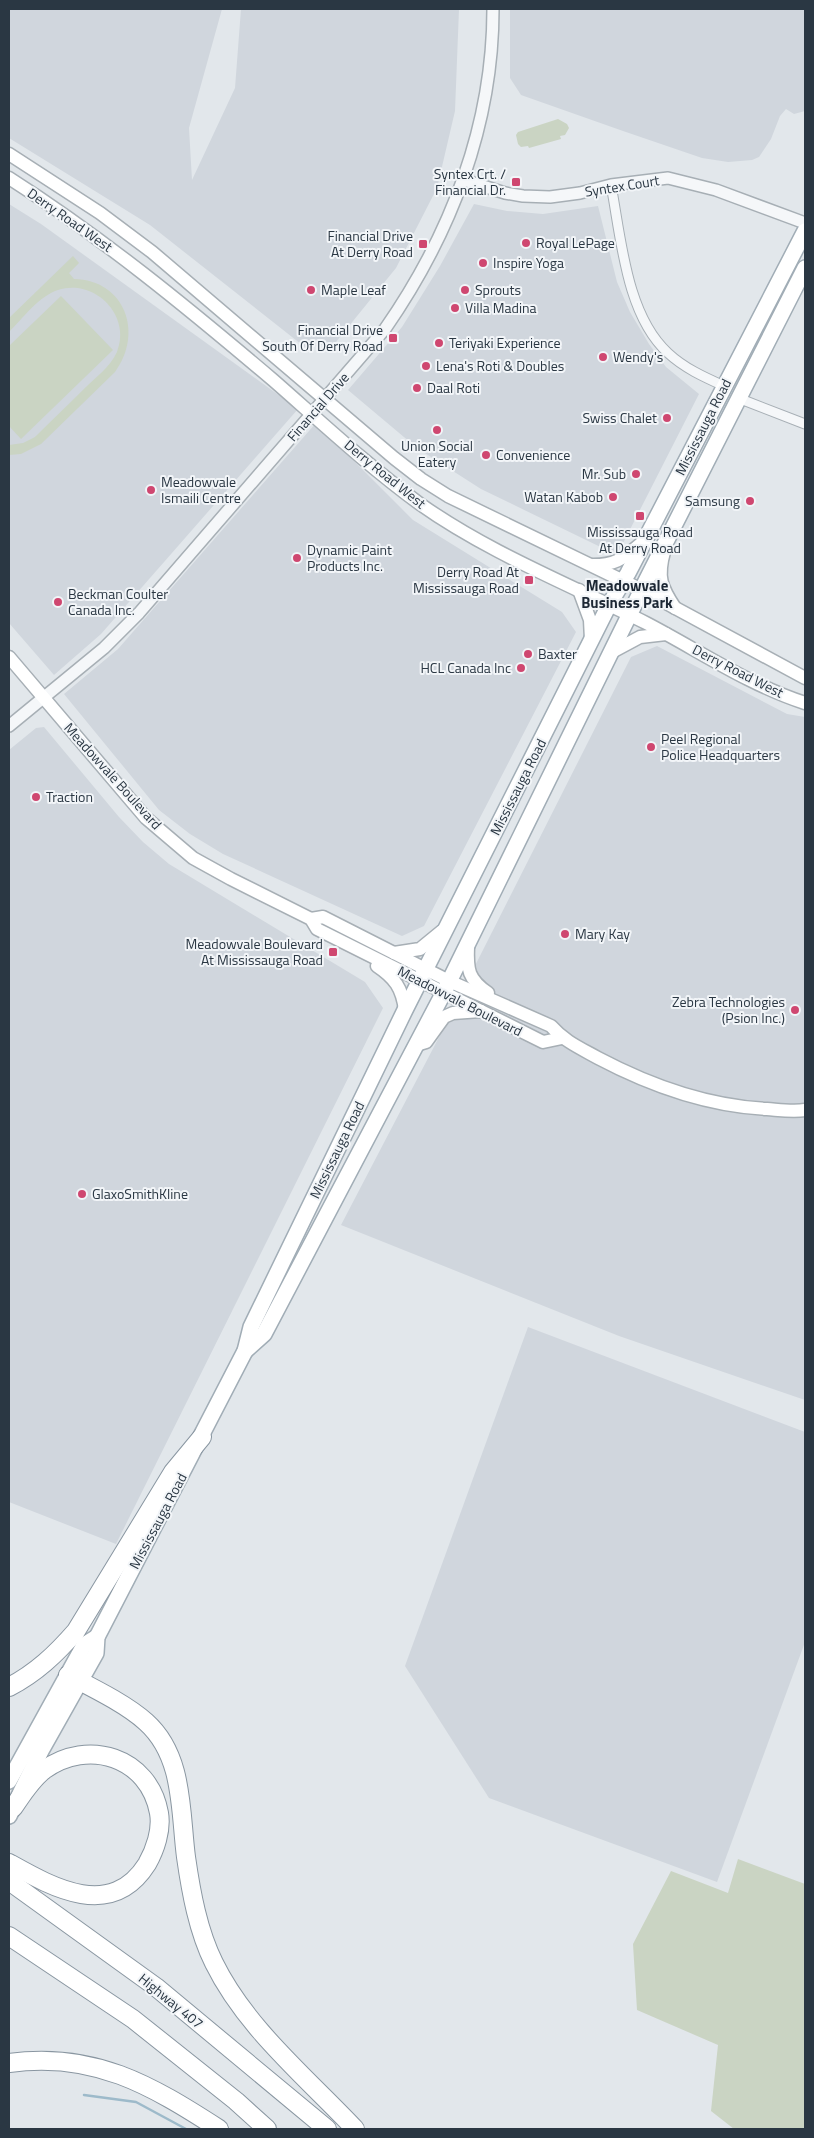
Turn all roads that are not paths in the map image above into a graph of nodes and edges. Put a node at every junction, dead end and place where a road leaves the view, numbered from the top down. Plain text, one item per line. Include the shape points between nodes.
1 (493, 9) edge
2 (9, 154) edge
3 (9, 178) edge
4 (464, 180) junction
5 (611, 185) junction
6 (805, 224) edge
7 (802, 237) edge
8 (805, 268) edge
9 (724, 386) junction
10 (738, 398) junction
11 (325, 399) junction
12 (312, 414) junction
13 (805, 424) edge
14 (669, 538) junction
15 (644, 540) junction
16 (593, 566) junction
17 (623, 582) junction
18 (579, 590) junction
19 (642, 590) junction
20 (609, 605) junction
21 (676, 610) junction
22 (631, 616) junction
23 (666, 634) junction
24 (591, 645) junction
25 (612, 652) junction
26 (9, 657) edge
27 (805, 678) edge
28 (44, 697) junction
29 (805, 703) edge
30 (9, 726) edge
31 (311, 919) junction
32 (446, 928) junction
33 (468, 944) junction
34 (394, 953) junction
35 (366, 954) junction
36 (424, 975) junction
37 (446, 987) junction
38 (496, 1002) junction
39 (405, 1010) junction
40 (481, 1011) junction
41 (562, 1038) junction
42 (416, 1045) junction
43 (805, 1110) edge
44 (245, 1351) junction
45 (202, 1437) junction
46 (74, 1678) junction
47 (9, 1687) edge
48 (9, 1781) edge
49 (11, 1812) edge
50 (9, 1864) edge
51 (9, 1881) edge
52 (9, 1936) edge
53 (9, 2063) edge
54 (220, 2129) edge
55 (267, 2129) edge
56 (327, 2129) edge
57 (355, 2129) edge

1 - 4 street, Financial Drive via 483,110
2 - 11 main road, Derry Road West via 152,252
3 - 12 main road, Derry Road West via 72,219 139,270
4 - 5 street, Syntex Court via 490,190 550,197
4 - 11 street, Financial Drive via 424,268 400,308
5 - 6 street, Syntex Court via 668,178 716,190
5 - 9 street via 629,279 650,330 666,352 696,373
7 - 9 main road, Mississauga Road
8 - 10 main road, Mississauga Road
9 - 15 main road, Mississauga Road
10 - 13 street
10 - 14 main road, Mississauga Road
11 - 12 street, Financial Drive
11 - 16 main road, Derry Road West via 394,458 448,496
12 - 18 main road, Derry Road West via 380,474 422,505 460,529
12 - 28 street, Financial Drive via 139,613 104,648
14 - 19 main road, Mississauga Road
14 - 21 main road via 661,562 660,580
15 - 16 main road via 619,561
15 - 17 main road, Mississauga Road
16 - 17 main road, Derry Road West
17 - 19 main road, Derry Road West
17 - 20 main road, Mississauga Road
18 - 20 main road, Derry Road West
18 - 24 main road via 590,620
19 - 21 main road, Derry Road West
19 - 22 main road, Mississauga Road
20 - 22 main road, Derry Road West
20 - 24 main road, Mississauga Road
21 - 27 main road, Derry Road West
22 - 23 main road, Derry Road West
22 - 25 main road, Mississauga Road
23 - 25 main road via 640,637
23 - 29 main road, Derry Road West via 749,678
24 - 32 main road, Mississauga Road
25 - 33 main road, Mississauga Road
26 - 28 main road, Meadowvale Boulevard
28 - 30 street, Financial Drive
28 - 31 main road, Meadowvale Boulevard via 146,818 193,858
31 - 34 main road, Meadowvale Boulevard via 323,916
31 - 35 main road, Meadowvale Boulevard via 317,929
32 - 34 main road via 420,949
32 - 36 main road, Mississauga Road
33 - 37 main road, Mississauga Road
33 - 38 main road via 467,963 471,978
34 - 36 main road, Meadowvale Boulevard
35 - 36 main road, Meadowvale Boulevard
35 - 39 main road via 371,963 388,973 398,984
36 - 37 main road, Meadowvale Boulevard
36 - 39 main road, Mississauga Road
37 - 38 main road, Meadowvale Boulevard
37 - 40 main road, Meadowvale Boulevard
37 - 42 main road, Mississauga Road
38 - 41 main road, Meadowvale Boulevard via 551,1026
39 - 44 main road, Mississauga Road via 251,1327
40 - 41 main road, Meadowvale Boulevard via 543,1042
40 - 42 main road via 453,1013 444,1017 426,1042
41 - 43 main road, Meadowvale Boulevard via 618,1069 673,1092 758,1109
42 - 44 main road, Mississauga Road via 264,1334
44 - 45 main road, Mississauga Road
45 - 46 main road, Mississauga Road via 97,1637 96,1654
45 - 47 highway via 173,1472 76,1631 43,1665
46 - 48 main road, Mississauga Road
46 - 49 main road, Mississauga Road
46 - 57 highway via 146,1722 162,1741 175,1772 197,1915 213,1961 244,2012
49 - 50 highway via 44,1770 68,1758 99,1753 122,1761 142,1778 153,1795 159,1814 158,1835 150,1858 141,1874 126,1886 102,1894 77,1895 49,1886
51 - 56 highway, Highway 407 via 156,1987
52 - 55 highway via 132,2019
53 - 54 highway via 35,2059 65,2060 100,2067 172,2099

